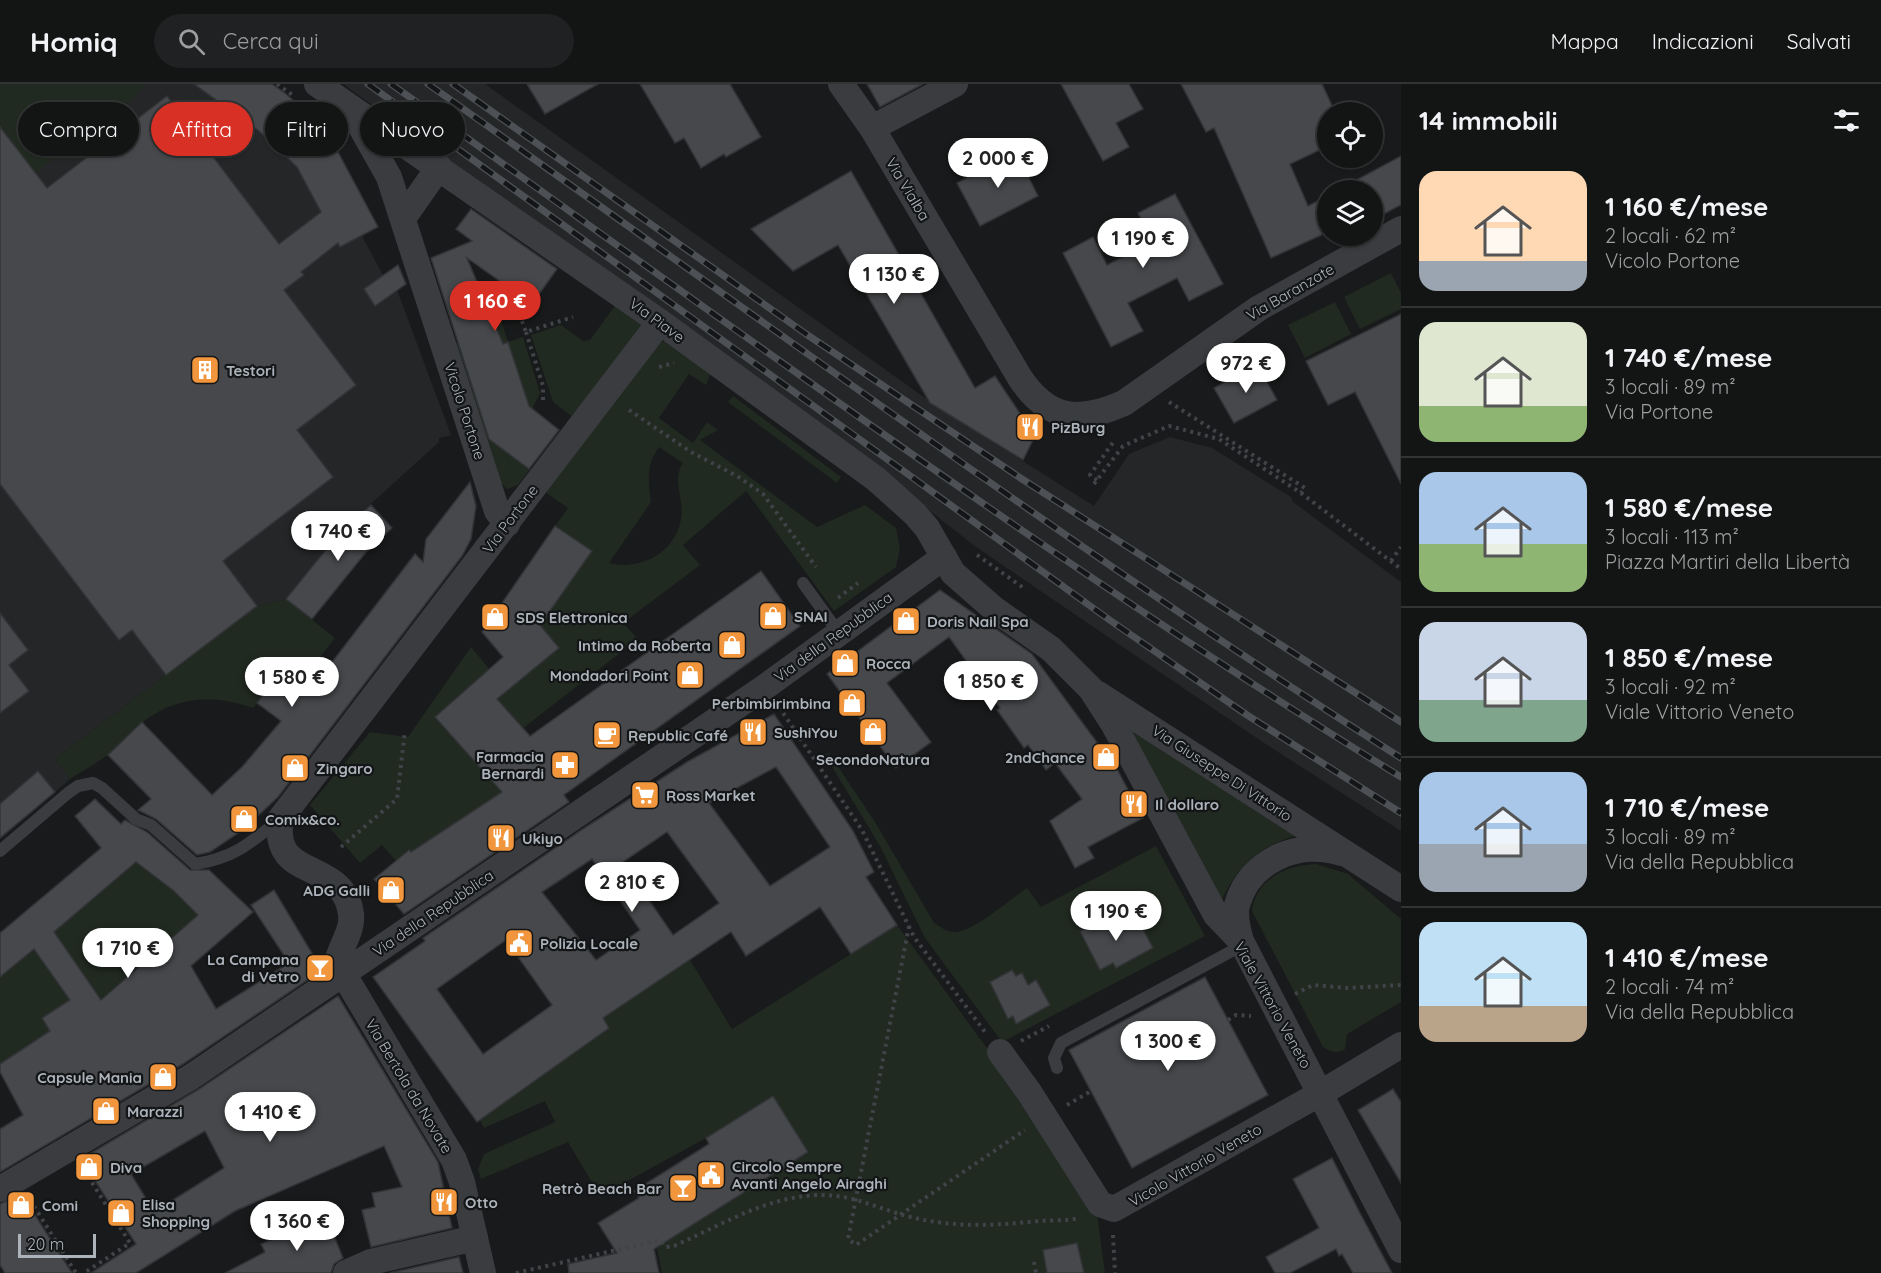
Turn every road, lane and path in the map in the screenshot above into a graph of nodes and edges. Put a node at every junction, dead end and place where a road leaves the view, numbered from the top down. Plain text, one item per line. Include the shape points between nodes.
1 (318, 84) edge
2 (841, 84) edge
3 (956, 84) edge
4 (349, 106) junction
5 (872, 128) junction
6 (439, 167) junction
7 (404, 217) junction
8 (1401, 229) edge
9 (573, 317) dead end
10 (522, 321) dead end
11 (660, 322) junction
12 (526, 333) junction
13 (1164, 399) dead end
14 (543, 402) dead end
15 (629, 410) dead end
16 (1055, 411) joint
17 (1114, 441) dead end
18 (1301, 493) junction
19 (507, 524) junction
20 (1401, 547) edge
21 (977, 555) dead end
22 (944, 557) junction
23 (1390, 561) junction
24 (1401, 569) edge
25 (818, 570) dead end
26 (858, 583) dead end
27 (802, 584) dead end
28 (831, 588) dead end
29 (1025, 589) dead end
30 (838, 598) junction
31 (845, 608) dead end
32 (839, 633) junction
33 (765, 687) junction
34 (1090, 689) junction
35 (405, 730) dead end
36 (281, 818) junction
37 (341, 848) dead end
38 (0, 851) edge
39 (1353, 857) junction
40 (1401, 889) edge
41 (909, 925) junction
42 (1242, 943) junction
43 (341, 974) junction
44 (1401, 985) edge
45 (1292, 996) dead end
46 (1260, 1014) dead end
47 (1228, 1020) dead end
48 (1401, 1045) edge
49 (1000, 1052) joint
50 (1057, 1068) dead end
51 (1321, 1093) junction
52 (1045, 1117) junction
53 (70, 1149) junction
54 (8, 1184) edge
55 (856, 1199) junction
56 (1107, 1209) junction
57 (900, 1215) junction
58 (475, 1239) junction
59 (1401, 1250) edge
60 (1034, 1262) dead end
61 (76, 1273) edge
62 (84, 1273) edge
63 (346, 1273) edge
64 (483, 1273) edge
65 (516, 1273) edge
66 (1036, 1273) edge
67 (1115, 1273) edge

1 - 4 street, Via Piave
2 - 5 street, Via Vialba
3 - 5 street
4 - 6 street, Via Piave
4 - 7 street, Vicolo Portone via 389,177
5 - 16 street, Via Vialba via 1020,378 1034,397
6 - 7 street
6 - 11 street, Via Piave
7 - 19 street, Vicolo Portone via 497,511
8 - 16 street, Via Baranzate via 1259,308 1124,402 1081,415
9 - 12 path
10 - 12 path
11 - 19 street, Via Portone
11 - 22 street, Via Piave via 876,479 915,514
12 - 14 path via 543,386
13 - 18 path via 1305,488
15 - 25 path via 763,494
17 - 18 path via 1090,475 1096,482 1123,446 1169,426 1219,439
18 - 23 path
19 - 36 street, Via Portone
20 - 23 path
21 - 29 path
22 - 32 street, Via della Repubblica
22 - 34 street, Viale Vittorio Veneto via 953,573 972,591 1051,649
23 - 24 path
26 - 30 path
27 - 32 lane
28 - 30 path
30 - 31 path
32 - 33 street, Via della Repubblica
33 - 41 path via 862,830
33 - 43 street, Via della Repubblica
34 - 39 street, Via Giuseppe Di Vittorio
34 - 42 street, Viale Vittorio Veneto via 1131,756 1216,915
35 - 37 path via 397,799
36 - 38 lane via 233,855 195,864 102,788 86,783 66,789
36 - 43 street via 278,834 285,851 296,863 331,878 344,894 351,915 337,963
39 - 40 street, Via Giuseppe Di Vittorio
39 - 42 street, Via Giuseppe Di Vittorio via 1310,848 1268,862 1248,882 1237,906
41 - 49 path
41 - 55 path
42 - 50 lane via 1061,1043 1054,1058
42 - 51 street, Viale Vittorio Veneto
43 - 53 street, Via della Repubblica via 191,1077
43 - 58 street, Via Bertola da Novate via 454,1160
44 - 45 path via 1312,985
46 - 47 path via 1236,1015
48 - 51 street, Vicolo Vittorio Veneto
49 - 52 street
51 - 56 street, Vicolo Vittorio Veneto via 1121,1207
51 - 59 street, Viale Vittorio Veneto
52 - 56 street via 1100,1204
52 - 57 path
53 - 54 street, Via della Repubblica
53 - 62 path via 130,1243
54 - 61 path
55 - 57 path
55 - 57 path via 848,1239 856,1245
55 - 65 path via 790,1197 761,1205 674,1246 666,1247 662,1239
56 - 57 path via 1074,1219 982,1227 942,1225
56 - 67 path
58 - 63 street via 371,1262
58 - 64 street, Via Bertola da Novate
60 - 66 path

